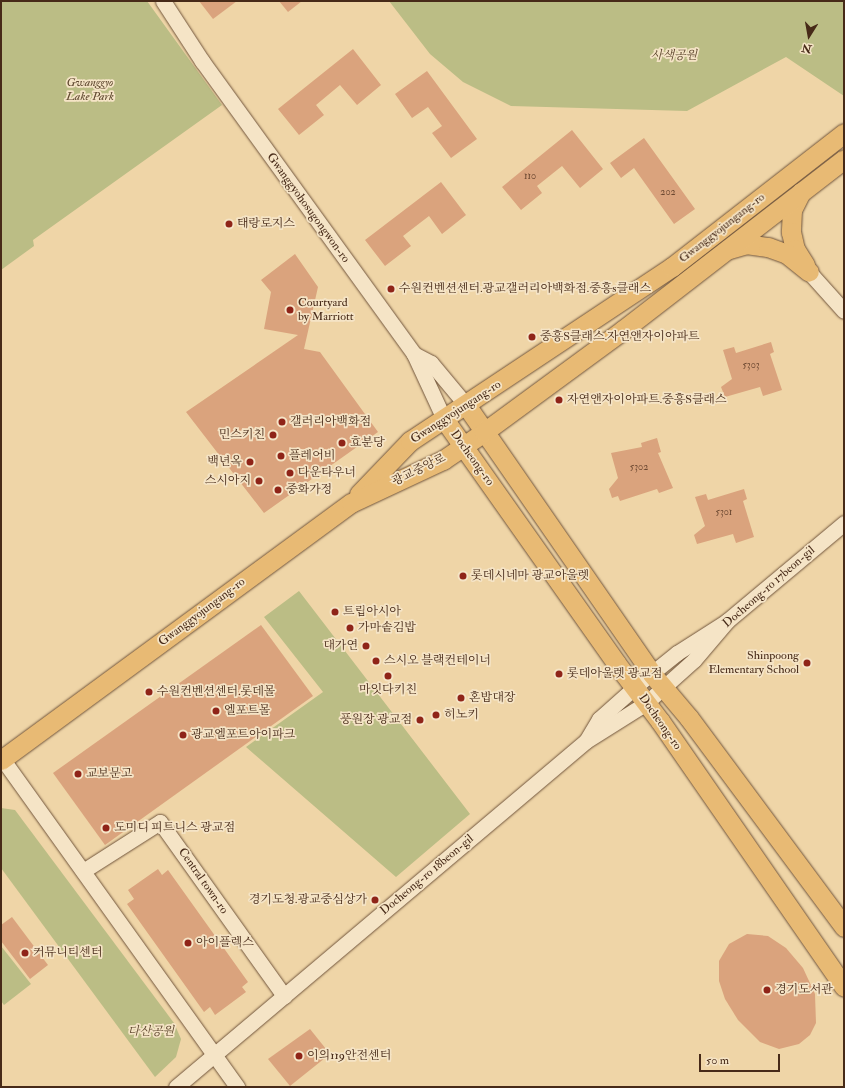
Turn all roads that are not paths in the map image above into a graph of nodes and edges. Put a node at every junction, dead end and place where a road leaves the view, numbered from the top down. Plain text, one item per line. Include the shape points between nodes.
1 (163, 1) edge
2 (844, 133) edge
3 (844, 159) edge
4 (801, 192) junction
5 (726, 250) junction
6 (809, 272) junction
7 (844, 312) edge
8 (414, 354) junction
9 (466, 405) junction
10 (444, 419) junction
11 (484, 432) junction
12 (464, 445) junction
13 (351, 503) junction
14 (844, 523) edge
15 (657, 681) junction
16 (635, 687) junction
17 (646, 702) junction
18 (586, 741) junction
19 (2, 759) edge
20 (83, 871) junction
21 (844, 927) edge
22 (844, 987) edge
23 (284, 996) junction
24 (214, 1056) junction
25 (176, 1087) edge
26 (237, 1087) edge

1 - 8 street, Gwanggyohosugongwon-ro via 202,61
2 - 9 main road, Gwanggyojungang-ro via 672,267
3 - 4 main road, Gwanggyojungang-ro
4 - 5 main road, Gwanggyojungang-ro
4 - 6 main road via 792,210 791,232 795,249
5 - 6 main road via 746,244 768,247 787,254
5 - 11 main road, Gwanggyojungang-ro
6 - 7 street
8 - 9 street via 431,363
8 - 10 street, Gwanggyohosugongwon-ro
9 - 10 main road, Gwanggyojungang-ro
9 - 11 main road, Docheong-ro
10 - 12 main road, Docheong-ro
10 - 13 main road, Gwanggyojungang-ro via 410,440
11 - 12 main road, 광교중앙로
11 - 15 main road, Docheong-ro
12 - 13 main road, 광교중앙로 via 443,460
12 - 16 main road, Docheong-ro
13 - 19 main road, Gwanggyojungang-ro
14 - 15 street, Docheong-ro 17beon-gil via 727,621 694,660
15 - 16 street
15 - 17 street, Docheong-ro 17beon-gil
15 - 21 main road, Docheong-ro via 689,718
16 - 17 main road, Docheong-ro
16 - 18 street via 599,719
17 - 18 street, Docheong-ro 18beon-gil
17 - 22 main road, Docheong-ro
18 - 23 street, Docheong-ro 18beon-gil
19 - 20 street
20 - 23 street, Central town-ro via 160,822
20 - 24 street
23 - 24 street, Docheong-ro 18beon-gil
24 - 25 street, Docheong-ro 18beon-gil
24 - 26 street

